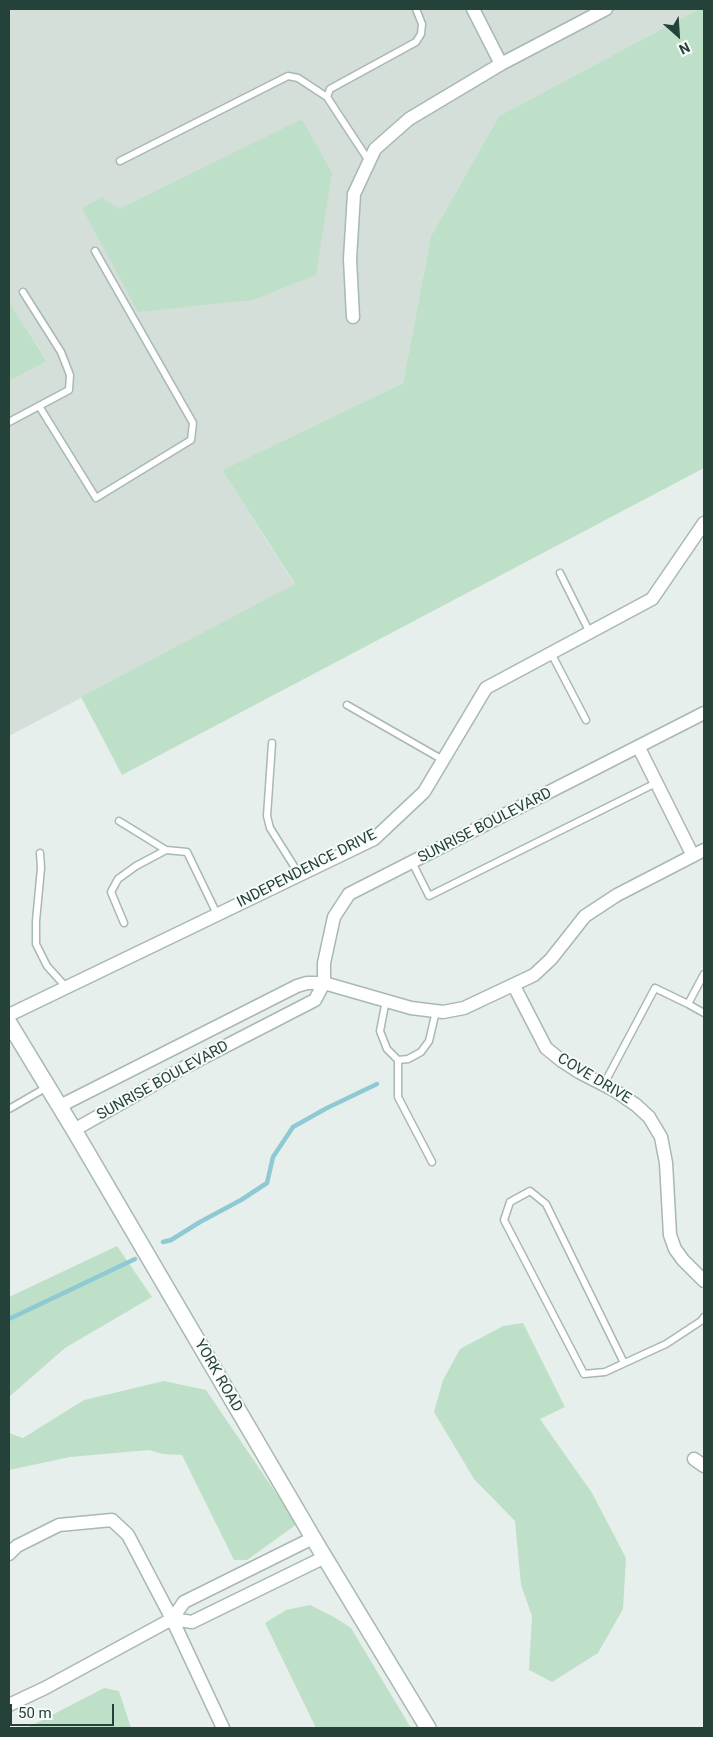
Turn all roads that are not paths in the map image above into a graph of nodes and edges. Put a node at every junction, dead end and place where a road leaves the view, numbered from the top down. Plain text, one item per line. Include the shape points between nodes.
1 (416, 9) edge
2 (473, 9) edge
3 (606, 9) edge
4 (502, 64) junction
5 (327, 97) junction
6 (120, 162) dead end
7 (369, 162) junction
8 (95, 251) dead end
9 (23, 292) dead end
10 (352, 317) dead end
11 (39, 406) junction
12 (9, 422) edge
13 (703, 526) edge
14 (560, 572) dead end
15 (590, 632) junction
16 (551, 653) junction
17 (347, 705) dead end
18 (704, 714) edge
19 (586, 720) dead end
20 (272, 743) dead end
21 (639, 748) junction
22 (443, 760) junction
23 (656, 783) junction
24 (119, 821) dead end
25 (166, 850) junction
26 (699, 853) edge
27 (40, 854) dead end
28 (412, 862) junction
29 (300, 874) junction
30 (218, 914) junction
31 (124, 922) dead end
32 (704, 974) edge
33 (324, 983) junction
34 (514, 986) junction
35 (66, 987) junction
36 (386, 1000) junction
37 (688, 1004) junction
38 (436, 1011) junction
39 (704, 1013) edge
40 (9, 1016) edge
41 (9, 1023) edge
42 (398, 1060) junction
43 (604, 1084) junction
44 (48, 1086) junction
45 (60, 1106) junction
46 (9, 1108) edge
47 (74, 1130) junction
48 (432, 1162) dead end
49 (704, 1280) edge
50 (704, 1317) edge
51 (624, 1363) junction
52 (313, 1538) junction
53 (9, 1554) edge
54 (324, 1557) junction
55 (172, 1618) junction
56 (9, 1705) edge
57 (223, 1728) edge
58 (428, 1728) edge

1 - 5 lane via 422,24 416,42 330,89
2 - 4 street
3 - 4 street
4 - 7 street via 409,119 374,149
5 - 6 lane via 298,78 288,76
5 - 7 lane
7 - 10 street via 354,194 350,259
8 - 11 lane via 192,423 190,440 96,498
9 - 11 lane via 61,352 70,375 69,390
11 - 12 lane
13 - 15 street, INDEPENDENCE DRIVE via 652,599
14 - 15 lane
15 - 16 street, INDEPENDENCE DRIVE
16 - 19 lane
16 - 22 street, INDEPENDENCE DRIVE via 486,688
17 - 22 lane
18 - 21 street, SUNRISE BOULEVARD
20 - 29 lane via 267,816 270,828
21 - 23 street
21 - 28 street, SUNRISE BOULEVARD
22 - 29 street, INDEPENDENCE DRIVE via 424,792 374,839
23 - 26 street
23 - 28 lane via 429,896
24 - 25 lane
25 - 30 lane via 187,852
25 - 31 lane via 118,879 111,892
26 - 34 street, SUNRISE BOULEVARD via 616,895 585,916 534,976
27 - 35 lane via 36,944 47,966
28 - 33 street, SUNRISE BOULEVARD via 349,894 334,916 324,963
29 - 30 street, INDEPENDENCE DRIVE
30 - 35 street, INDEPENDENCE DRIVE
32 - 37 lane
33 - 36 street, SUNRISE BOULEVARD
33 - 45 street, SUNRISE BOULEVARD via 297,986
33 - 47 street, SUNRISE BOULEVARD via 315,1000 183,1068
34 - 38 street, SUNRISE BOULEVARD via 464,1008
34 - 43 street, COVE DRIVE via 546,1048 573,1069
35 - 40 street, INDEPENDENCE DRIVE
36 - 38 street, SUNRISE BOULEVARD
36 - 42 lane via 380,1030 387,1050
37 - 39 lane
37 - 43 lane via 655,988
38 - 42 lane via 429,1041 421,1052
41 - 44 street, YORK ROAD
42 - 48 lane via 398,1097
43 - 49 street, COVE DRIVE via 643,1111 661,1138 666,1163 670,1235 683,1260
44 - 45 street, YORK ROAD
44 - 46 lane
45 - 47 street, YORK ROAD
47 - 52 street, YORK ROAD
50 - 51 lane via 666,1344
51 - 51 lane via 605,1372 584,1374 504,1220 510,1202 530,1192 546,1204
52 - 54 street, YORK ROAD
52 - 55 street via 184,1602
53 - 55 street via 17,1546 59,1525 112,1520 128,1535
54 - 55 street via 192,1622
54 - 58 street, YORK ROAD
55 - 56 street
55 - 57 street

